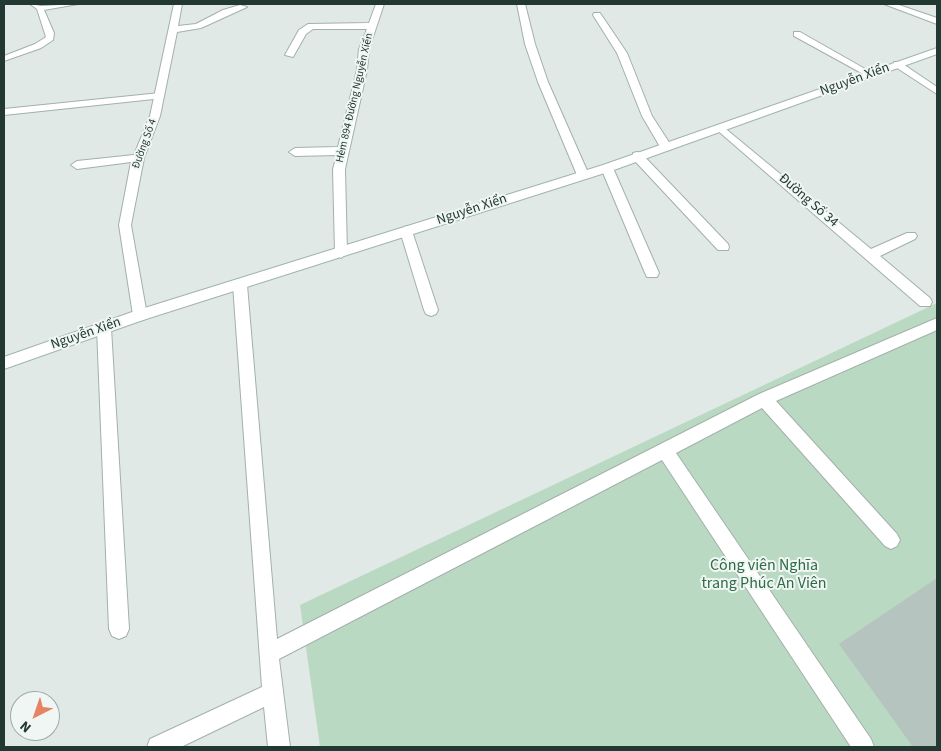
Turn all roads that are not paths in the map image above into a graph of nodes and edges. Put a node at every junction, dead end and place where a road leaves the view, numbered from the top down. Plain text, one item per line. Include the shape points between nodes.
1 (74, 4) edge
2 (178, 4) edge
3 (380, 4) edge
4 (521, 4) edge
5 (888, 4) edge
6 (37, 6) edge
7 (243, 7) dead end
8 (597, 15) dead end
9 (937, 21) edge
10 (372, 26) junction
11 (172, 30) junction
12 (797, 34) dead end
13 (937, 51) edge
14 (290, 55) dead end
15 (4, 59) edge
16 (897, 64) junction
17 (870, 74) junction
18 (937, 91) edge
19 (160, 96) junction
20 (4, 112) edge
21 (721, 128) junction
22 (666, 147) junction
23 (342, 151) junction
24 (295, 152) dead end
25 (637, 156) junction
26 (138, 158) junction
27 (77, 165) dead end
28 (607, 168) junction
29 (583, 175) junction
30 (406, 231) junction
31 (911, 236) dead end
32 (723, 247) dead end
33 (341, 253) junction
34 (870, 255) junction
35 (652, 273) dead end
36 (240, 285) junction
37 (925, 302) dead end
38 (432, 310) dead end
39 (140, 316) junction
40 (937, 324) edge
41 (104, 328) junction
42 (4, 363) edge
43 (764, 399) junction
44 (664, 450) junction
45 (891, 540) dead end
46 (119, 629) dead end
47 (268, 654) junction
48 (273, 692) junction
49 (158, 747) edge
50 (279, 747) edge
51 (863, 747) edge

1 - 6 lane
2 - 11 street, Đường Số 4
3 - 10 street, Hẻm 894 Đường Nguyễn Xiển
4 - 29 street via 543,82
5 - 9 street
6 - 15 lane via 50,38
7 - 11 street via 198,26
8 - 22 street via 622,53 647,116
10 - 14 street via 311,26 302,32
10 - 23 street, Hẻm 894 Đường Nguyễn Xiển
11 - 19 street, Đường Số 4
12 - 17 lane
13 - 16 street, Nguyễn Xiển
16 - 17 street, Nguyễn Xiển
16 - 18 street
17 - 21 street, Nguyễn Xiển
19 - 20 lane
19 - 26 street, Đường Số 4
21 - 22 street, Nguyễn Xiển
21 - 34 street, Đường Số 34
22 - 25 street, Nguyễn Xiển
23 - 24 street
23 - 33 street, Hẻm 894 Đường Nguyễn Xiển via 338,169
25 - 28 street, Nguyễn Xiển
25 - 32 street
26 - 27 street
26 - 39 street, Đường Số 4 via 125,224
28 - 29 street, Nguyễn Xiển
28 - 35 street
29 - 30 street, Nguyễn Xiển
30 - 33 street, Nguyễn Xiển
30 - 38 street
31 - 34 street
33 - 36 street, Nguyễn Xiển
34 - 37 street, Đường Số 34
36 - 39 street, Nguyễn Xiển
36 - 47 street
39 - 41 street, Nguyễn Xiển
40 - 43 street
41 - 42 street, Nguyễn Xiển
41 - 46 street
43 - 44 street
43 - 45 street
44 - 47 street
44 - 51 street
47 - 48 street
48 - 49 street
48 - 50 street

